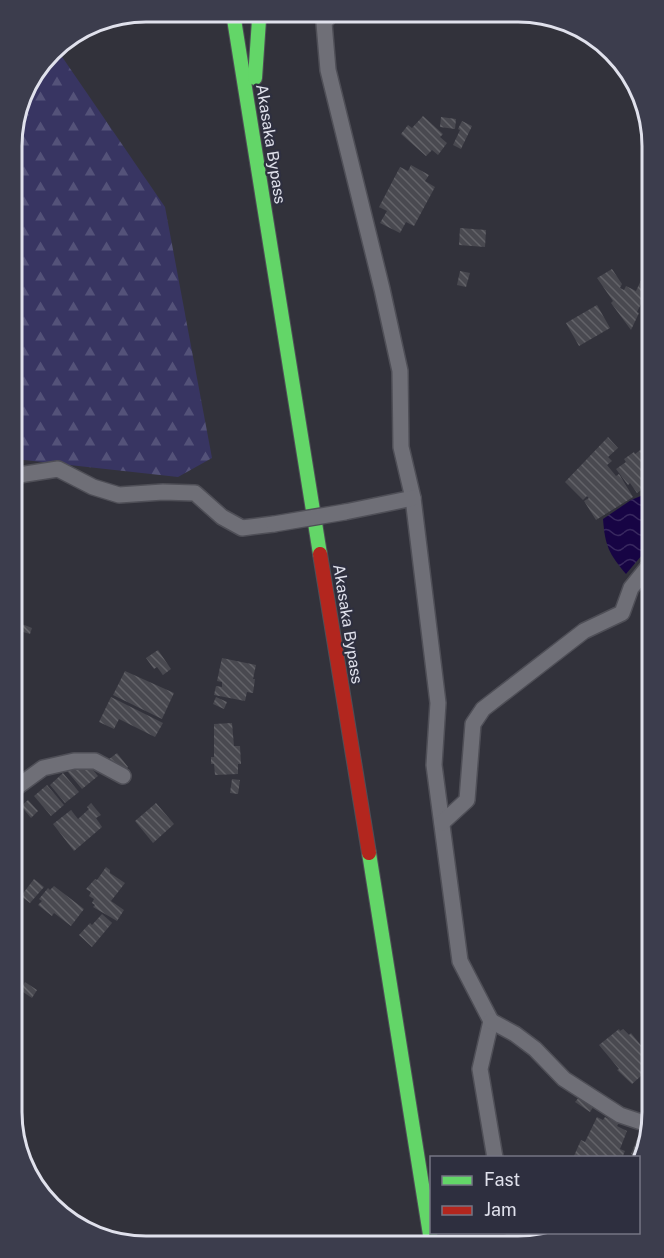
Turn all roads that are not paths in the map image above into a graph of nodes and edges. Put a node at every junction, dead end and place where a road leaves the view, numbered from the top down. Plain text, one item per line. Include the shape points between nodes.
1 (235, 23) edge
2 (245, 23) edge
3 (259, 23) edge
4 (324, 23) edge
5 (254, 79) junction
6 (22, 475) edge
7 (413, 498) junction
8 (642, 575) edge
9 (123, 776) dead end
10 (22, 783) edge
11 (442, 824) junction
12 (491, 1021) junction
13 (641, 1122) edge
14 (495, 1156) edge
15 (430, 1171) edge
16 (430, 1236) edge

1 - 16 highway, Akasaka Bypass
2 - 5 highway, Akasaka Bypass
3 - 5 highway
4 - 7 street via 327,70 400,371 401,447
5 - 15 highway, Akasaka Bypass
6 - 7 street, bridge via 58,469 119,495 195,493 222,517 242,528
7 - 11 street via 438,704 434,765
8 - 11 street via 631,588 621,613 584,631 483,709 473,724 466,800
9 - 10 street via 95,761 74,761 43,768
11 - 12 street via 460,962
12 - 13 street via 535,1049 564,1079 620,1115
12 - 14 street via 480,1069

